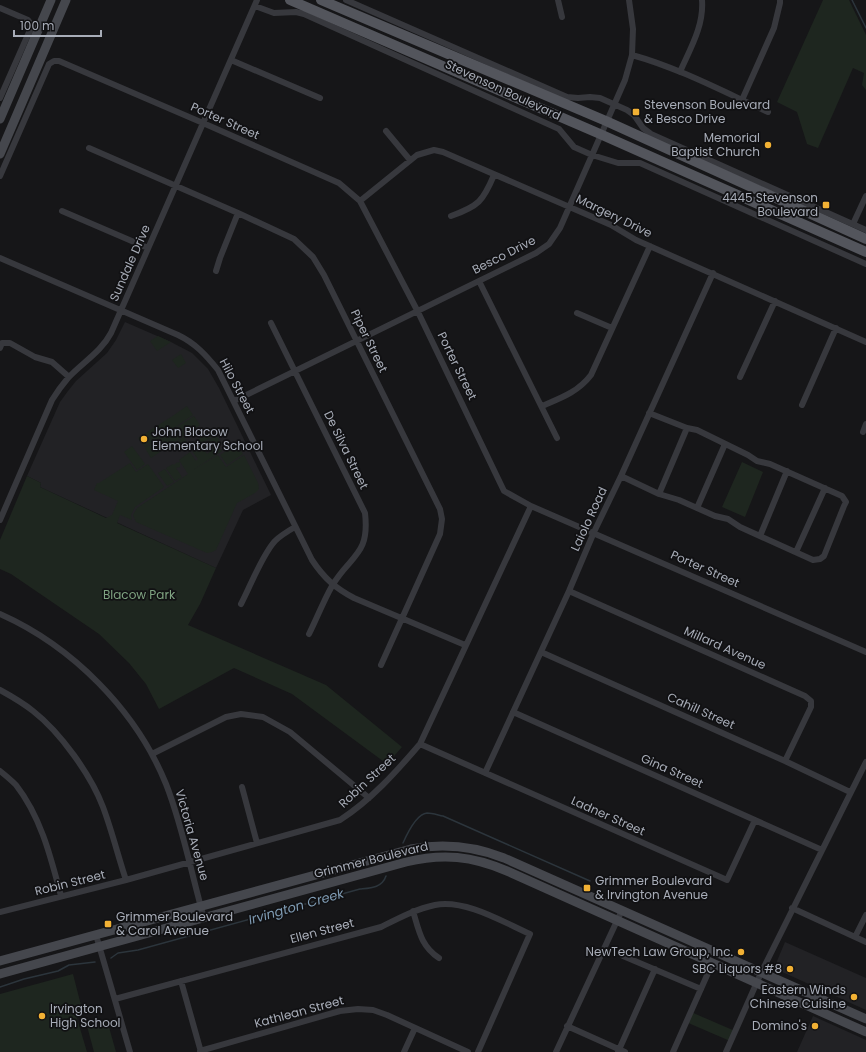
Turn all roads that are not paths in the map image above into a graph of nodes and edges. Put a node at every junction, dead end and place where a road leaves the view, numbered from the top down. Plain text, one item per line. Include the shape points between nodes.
1 (51, 0) edge
2 (66, 0) edge
3 (290, 0) edge
4 (321, 0) edge
5 (346, 0) edge
6 (558, 0) edge
7 (629, 0) edge
8 (702, 0) edge
9 (780, 0) edge
10 (256, 3) edge
11 (0, 8) edge
12 (562, 17) dead end
13 (632, 55) junction
14 (231, 60) junction
15 (680, 72) junction
16 (0, 98) edge
17 (320, 98) dead end
18 (742, 100) junction
19 (613, 104) junction
20 (768, 112) dead end
21 (0, 119) edge
22 (606, 121) junction
23 (203, 123) junction
24 (386, 131) dead end
25 (600, 134) junction
26 (89, 148) dead end
27 (0, 154) edge
28 (592, 155) junction
29 (410, 160) junction
30 (494, 174) junction
31 (0, 176) edge
32 (176, 186) junction
33 (866, 196) edge
34 (360, 201) junction
35 (569, 207) junction
36 (62, 211) dead end
37 (238, 213) junction
38 (451, 216) dead end
39 (853, 224) junction
40 (866, 230) edge
41 (866, 239) edge
42 (650, 246) junction
43 (148, 248) junction
44 (866, 252) edge
45 (0, 258) edge
46 (866, 264) edge
47 (216, 271) dead end
48 (713, 273) junction
49 (479, 281) junction
50 (775, 301) junction
51 (121, 311) junction
52 (418, 312) junction
53 (577, 313) dead end
54 (271, 323) dead end
55 (612, 328) junction
56 (836, 328) junction
57 (356, 342) junction
58 (866, 342) edge
59 (0, 348) edge
60 (296, 372) junction
61 (69, 377) junction
62 (740, 377) dead end
63 (234, 402) junction
64 (802, 405) dead end
65 (542, 406) junction
66 (649, 413) junction
67 (866, 424) edge
68 (687, 428) junction
69 (863, 432) dead end
70 (557, 438) dead end
71 (725, 444) junction
72 (788, 471) junction
73 (621, 476) junction
74 (825, 488) junction
75 (659, 494) junction
76 (531, 506) junction
77 (2, 508) edge
78 (697, 508) junction
79 (0, 520) edge
80 (295, 527) junction
81 (594, 532) junction
82 (760, 536) junction
83 (796, 552) junction
84 (333, 585) junction
85 (569, 592) junction
86 (241, 604) dead end
87 (0, 614) edge
88 (402, 619) junction
89 (309, 634) dead end
90 (465, 646) junction
91 (541, 652) junction
92 (866, 652) edge
93 (381, 664) dead end
94 (0, 690) edge
95 (513, 712) junction
96 (420, 744) junction
97 (152, 754) junction
98 (786, 761) junction
99 (866, 762) edge
100 (0, 771) edge
101 (485, 773) junction
102 (242, 787) dead end
103 (850, 792) junction
104 (369, 798) junction
105 (755, 820) junction
106 (257, 843) junction
107 (822, 850) junction
108 (189, 862) junction
109 (126, 880) junction
110 (61, 896) junction
111 (201, 906) junction
112 (792, 908) junction
113 (622, 910) junction
114 (413, 911) junction
115 (0, 912) edge
116 (866, 915) edge
117 (204, 918) junction
118 (617, 920) junction
119 (96, 935) junction
120 (855, 937) junction
121 (866, 942) edge
122 (100, 946) junction
123 (623, 956) dead end
124 (439, 958) dead end
125 (0, 961) edge
126 (712, 964) junction
127 (654, 969) junction
128 (761, 973) junction
129 (0, 974) edge
130 (181, 981) junction
131 (756, 983) junction
132 (701, 989) junction
133 (115, 999) junction
134 (866, 1019) edge
135 (567, 1026) junction
136 (415, 1028) junction
137 (866, 1032) edge
138 (200, 1051) edge
139 (621, 1051) edge
140 (130, 1052) edge
141 (404, 1052) edge
142 (468, 1052) edge
143 (478, 1052) edge
144 (556, 1052) edge
145 (673, 1052) edge
146 (726, 1052) edge

1 - 21 main road
2 - 27 main road
3 - 25 main road, Stevenson Boulevard
4 - 22 main road, Stevenson Boulevard
5 - 19 street, Stevenson Boulevard via 567,97 600,98
6 - 12 street
7 - 13 street, Besco Drive via 633,29
8 - 15 street via 703,11 698,30
9 - 18 street via 774,28
10 - 14 street, Sundale Drive
10 - 28 street, Stevenson Boulevard via 274,13 304,14 559,129 574,147
11 - 16 street via 28,20 31,24
13 - 15 street
13 - 19 street, Besco Drive via 625,80
14 - 17 street
14 - 23 street, Sundale Drive
15 - 18 street
18 - 20 street
19 - 22 street, Besco Drive
19 - 39 street, Stevenson Boulevard via 628,110 643,128 652,134
22 - 25 street, Besco Drive
22 - 41 main road, Stevenson Boulevard
23 - 31 street, Porter Street via 54,61 49,64
23 - 32 street, Sundale Drive
23 - 34 street, Porter Street via 339,184
24 - 29 street
25 - 28 street, Besco Drive
25 - 44 main road, Stevenson Boulevard
26 - 32 street, Piper Street
28 - 35 street, Besco Drive
28 - 46 street, Stevenson Boulevard via 618,163 640,163
29 - 30 street, Margery Drive via 434,150
29 - 34 street, Margery Drive
30 - 35 street, Margery Drive
30 - 38 street via 486,193 474,206
32 - 37 street, Piper Street
32 - 43 street, Sundale Drive
33 - 39 street
34 - 52 street, Porter Street
35 - 42 street, Margery Drive via 611,225
35 - 49 street, Besco Drive via 560,228 549,244
36 - 43 street
37 - 47 street
37 - 57 street, Piper Street via 294,239 313,257
39 - 40 street, Stevenson Boulevard
42 - 48 street, Margery Drive
42 - 55 street
43 - 51 street, Sundale Drive
45 - 51 street, Hilo Street
48 - 50 street, Margery Drive
48 - 66 street, Laiolo Road
49 - 52 street, Besco Drive
49 - 65 street
50 - 56 street, Margery Drive
50 - 62 street
51 - 61 street, Sundale Drive via 102,347
51 - 63 street, Hilo Street via 188,340 201,350 218,370
52 - 57 street, Besco Drive
52 - 76 street, Porter Street via 504,491
53 - 55 street
54 - 60 street, De Silva Street
55 - 65 street via 584,384 570,394
56 - 58 street, Margery Drive
56 - 64 street
57 - 60 street, Besco Drive
57 - 88 street, Piper Street via 440,509 442,519 440,534
59 - 61 street via 2,343 10,343 35,357 52,362
60 - 63 street, Besco Drive
60 - 84 street, De Silva Street via 365,513 365,540 358,554
61 - 77 street, Sundale Drive via 52,400
63 - 80 street, Hilo Street
65 - 70 street
66 - 68 street
66 - 73 street, Laiolo Road
67 - 69 street
68 - 71 street via 697,430
68 - 75 street
71 - 72 street via 757,461
71 - 78 street
72 - 74 street
72 - 82 street
73 - 75 street
73 - 81 street, Laiolo Road
74 - 83 street
74 - 83 street via 842,496 846,502 824,556 814,560
75 - 78 street
76 - 81 street, Porter Street
76 - 90 street, Robin Street
77 - 79 street, Sundale Drive
78 - 82 street via 728,519
80 - 84 street, Hilo Street via 312,560
80 - 86 street via 275,541 268,550
81 - 85 street, Laiolo Road
81 - 92 street, Porter Street
82 - 83 street
84 - 88 street, Hilo Street via 354,598
84 - 89 street, De Silva Street
85 - 91 street, Laiolo Road
85 - 98 street, Millard Avenue via 805,696 811,701 811,707
87 - 97 street, Victoria Avenue via 50,641 97,681 128,716
88 - 90 street, Hilo Street
88 - 93 street, Piper Street
90 - 96 street, Robin Street
91 - 95 street, Laiolo Road
91 - 98 street, Cahill Street
94 - 109 street via 34,712 52,729 84,771 103,806
95 - 101 street, Laiolo Road
95 - 105 street, Gina Street
96 - 101 street, Ladner Street
96 - 104 street, Robin Street
97 - 104 street via 226,717 242,714 263,717 290,732
97 - 108 street, Victoria Avenue via 178,817
98 - 103 street, Cahill Street
99 - 103 street
100 - 110 street via 16,785 33,813 48,848
101 - 105 street, Ladner Street via 727,880
102 - 106 street
103 - 107 street
104 - 106 street, Robin Street via 340,820
105 - 107 street, Gina Street
106 - 108 street, Robin Street
107 - 112 street
108 - 109 street, Robin Street
108 - 111 street, Victoria Avenue
109 - 110 street, Robin Street
110 - 115 street, Robin Street
111 - 113 main road, Grimmer Boulevard via 411,849 442,846 492,854
111 - 117 street, Victoria Avenue
111 - 119 main road, Grimmer Boulevard
112 - 120 street
112 - 128 street
113 - 118 street
113 - 128 main road, Grimmer Boulevard
114 - 124 street via 423,941 430,952
114 - 130 street, Ellen Street via 381,927
114 - 143 street, Ellen Street via 436,904 456,904 530,934
116 - 120 street
117 - 118 main road, Grimmer Boulevard via 406,862 444,856 470,858 489,863
117 - 122 main road, Grimmer Boulevard
118 - 126 main road, Grimmer Boulevard
118 - 135 street
119 - 122 street
119 - 125 main road, Grimmer Boulevard
120 - 121 street
122 - 129 main road, Grimmer Boulevard
122 - 133 street
123 - 127 street
126 - 131 main road, Grimmer Boulevard
126 - 132 street
127 - 132 street
127 - 139 street
128 - 131 street
128 - 134 main road, Grimmer Boulevard
130 - 133 street, Ellen Street
130 - 138 street
131 - 137 main road, Grimmer Boulevard
131 - 146 street
132 - 145 street
133 - 140 street
135 - 139 street
135 - 144 street
136 - 138 street, Kathlean Street via 388,1015 358,1009 340,1011
136 - 141 street
136 - 142 street, Kathlean Street

